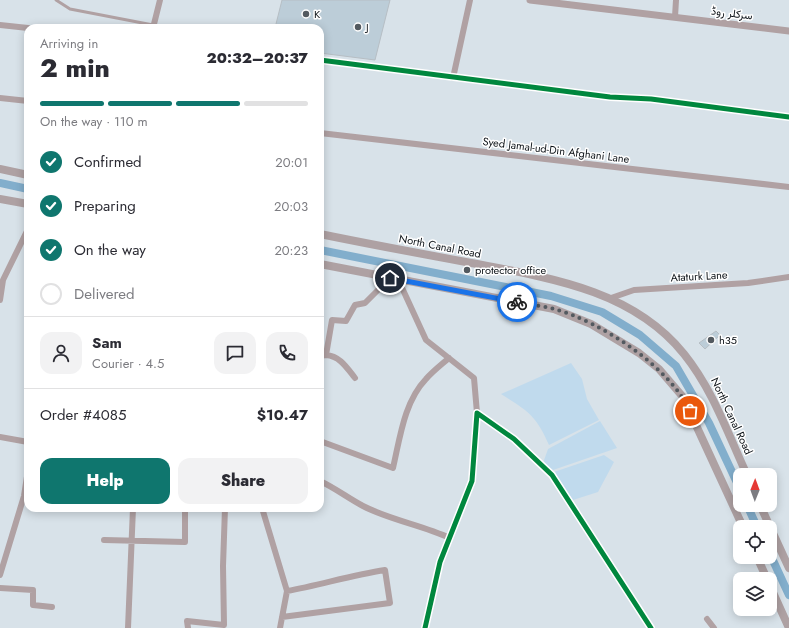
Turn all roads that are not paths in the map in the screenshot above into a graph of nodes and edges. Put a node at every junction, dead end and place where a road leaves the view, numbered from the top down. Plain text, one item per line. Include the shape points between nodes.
1 (56, 0) edge
2 (160, 0) edge
3 (470, 0) edge
4 (530, 0) edge
5 (676, 0) edge
6 (540, 1) edge
7 (675, 17) junction
8 (139, 24) edge
9 (154, 24) edge
10 (0, 25) edge
11 (24, 28) edge
12 (789, 31) edge
13 (324, 61) edge
14 (453, 78) junction
15 (0, 98) edge
16 (24, 100) edge
17 (789, 116) edge
18 (324, 133) edge
19 (0, 168) edge
20 (24, 173) edge
21 (789, 187) edge
22 (0, 198) edge
23 (24, 203) edge
24 (324, 235) edge
25 (24, 237) edge
26 (324, 265) edge
27 (789, 277) edge
28 (394, 279) junction
29 (611, 298) junction
30 (0, 300) edge
31 (324, 352) edge
32 (324, 356) edge
33 (449, 358) junction
34 (355, 378) dead end
35 (477, 413) junction
36 (0, 437) edge
37 (24, 441) edge
38 (324, 442) edge
39 (744, 468) edge
40 (324, 483) edge
41 (24, 496) edge
42 (133, 512) edge
43 (185, 512) edge
44 (225, 512) edge
45 (263, 512) edge
46 (763, 512) edge
47 (740, 520) edge
48 (450, 538) junction
49 (104, 540) dead end
50 (132, 541) junction
51 (789, 568) edge
52 (0, 575) edge
53 (0, 588) edge
54 (287, 591) junction
55 (777, 601) edge
56 (52, 607) dead end
57 (282, 616) junction
58 (707, 619) dead end
59 (128, 628) edge
60 (188, 628) edge
61 (280, 628) edge
62 (426, 628) edge
63 (651, 628) edge
64 (714, 628) edge
65 (789, 628) edge

1 - 8 lane via 70,9
2 - 9 street
3 - 14 street
4 - 6 street, سرکلر روڈ
5 - 7 street
6 - 7 street, سرکلر روڈ
7 - 12 street, سرکلر روڈ
10 - 11 street
13 - 14 street
14 - 17 street
15 - 16 street
18 - 21 street, Syed Jamal-ud-Din Afghani Lane
19 - 20 main road
22 - 23 main road
24 - 29 main road, North Canal Road via 554,279
25 - 30 street via 3,280
26 - 28 main road
27 - 29 street, Ataturk Lane via 748,283 634,290
28 - 31 street via 365,303 355,305 346,321 332,320
28 - 33 street via 426,340
28 - 47 main road via 554,309 590,324 639,353 659,369 683,397
29 - 39 main road, North Canal Road via 651,322 683,353 704,380
32 - 34 street via 333,356 339,360
33 - 35 street via 474,378
33 - 38 street via 425,380 414,396 405,419 393,468
35 - 48 street via 472,481
35 - 63 street via 514,439 552,475
36 - 37 street
40 - 48 street via 363,506
41 - 52 street
42 - 50 street
43 - 50 street via 185,542
44 - 60 street via 222,566 224,625 187,621
45 - 54 street
46 - 51 main road
48 - 62 street via 440,562
49 - 50 street
50 - 59 street
53 - 56 street via 33,590 33,605
54 - 57 street
54 - 57 street via 316,586 354,574 385,570 390,603
55 - 65 main road
57 - 61 street
58 - 64 street

